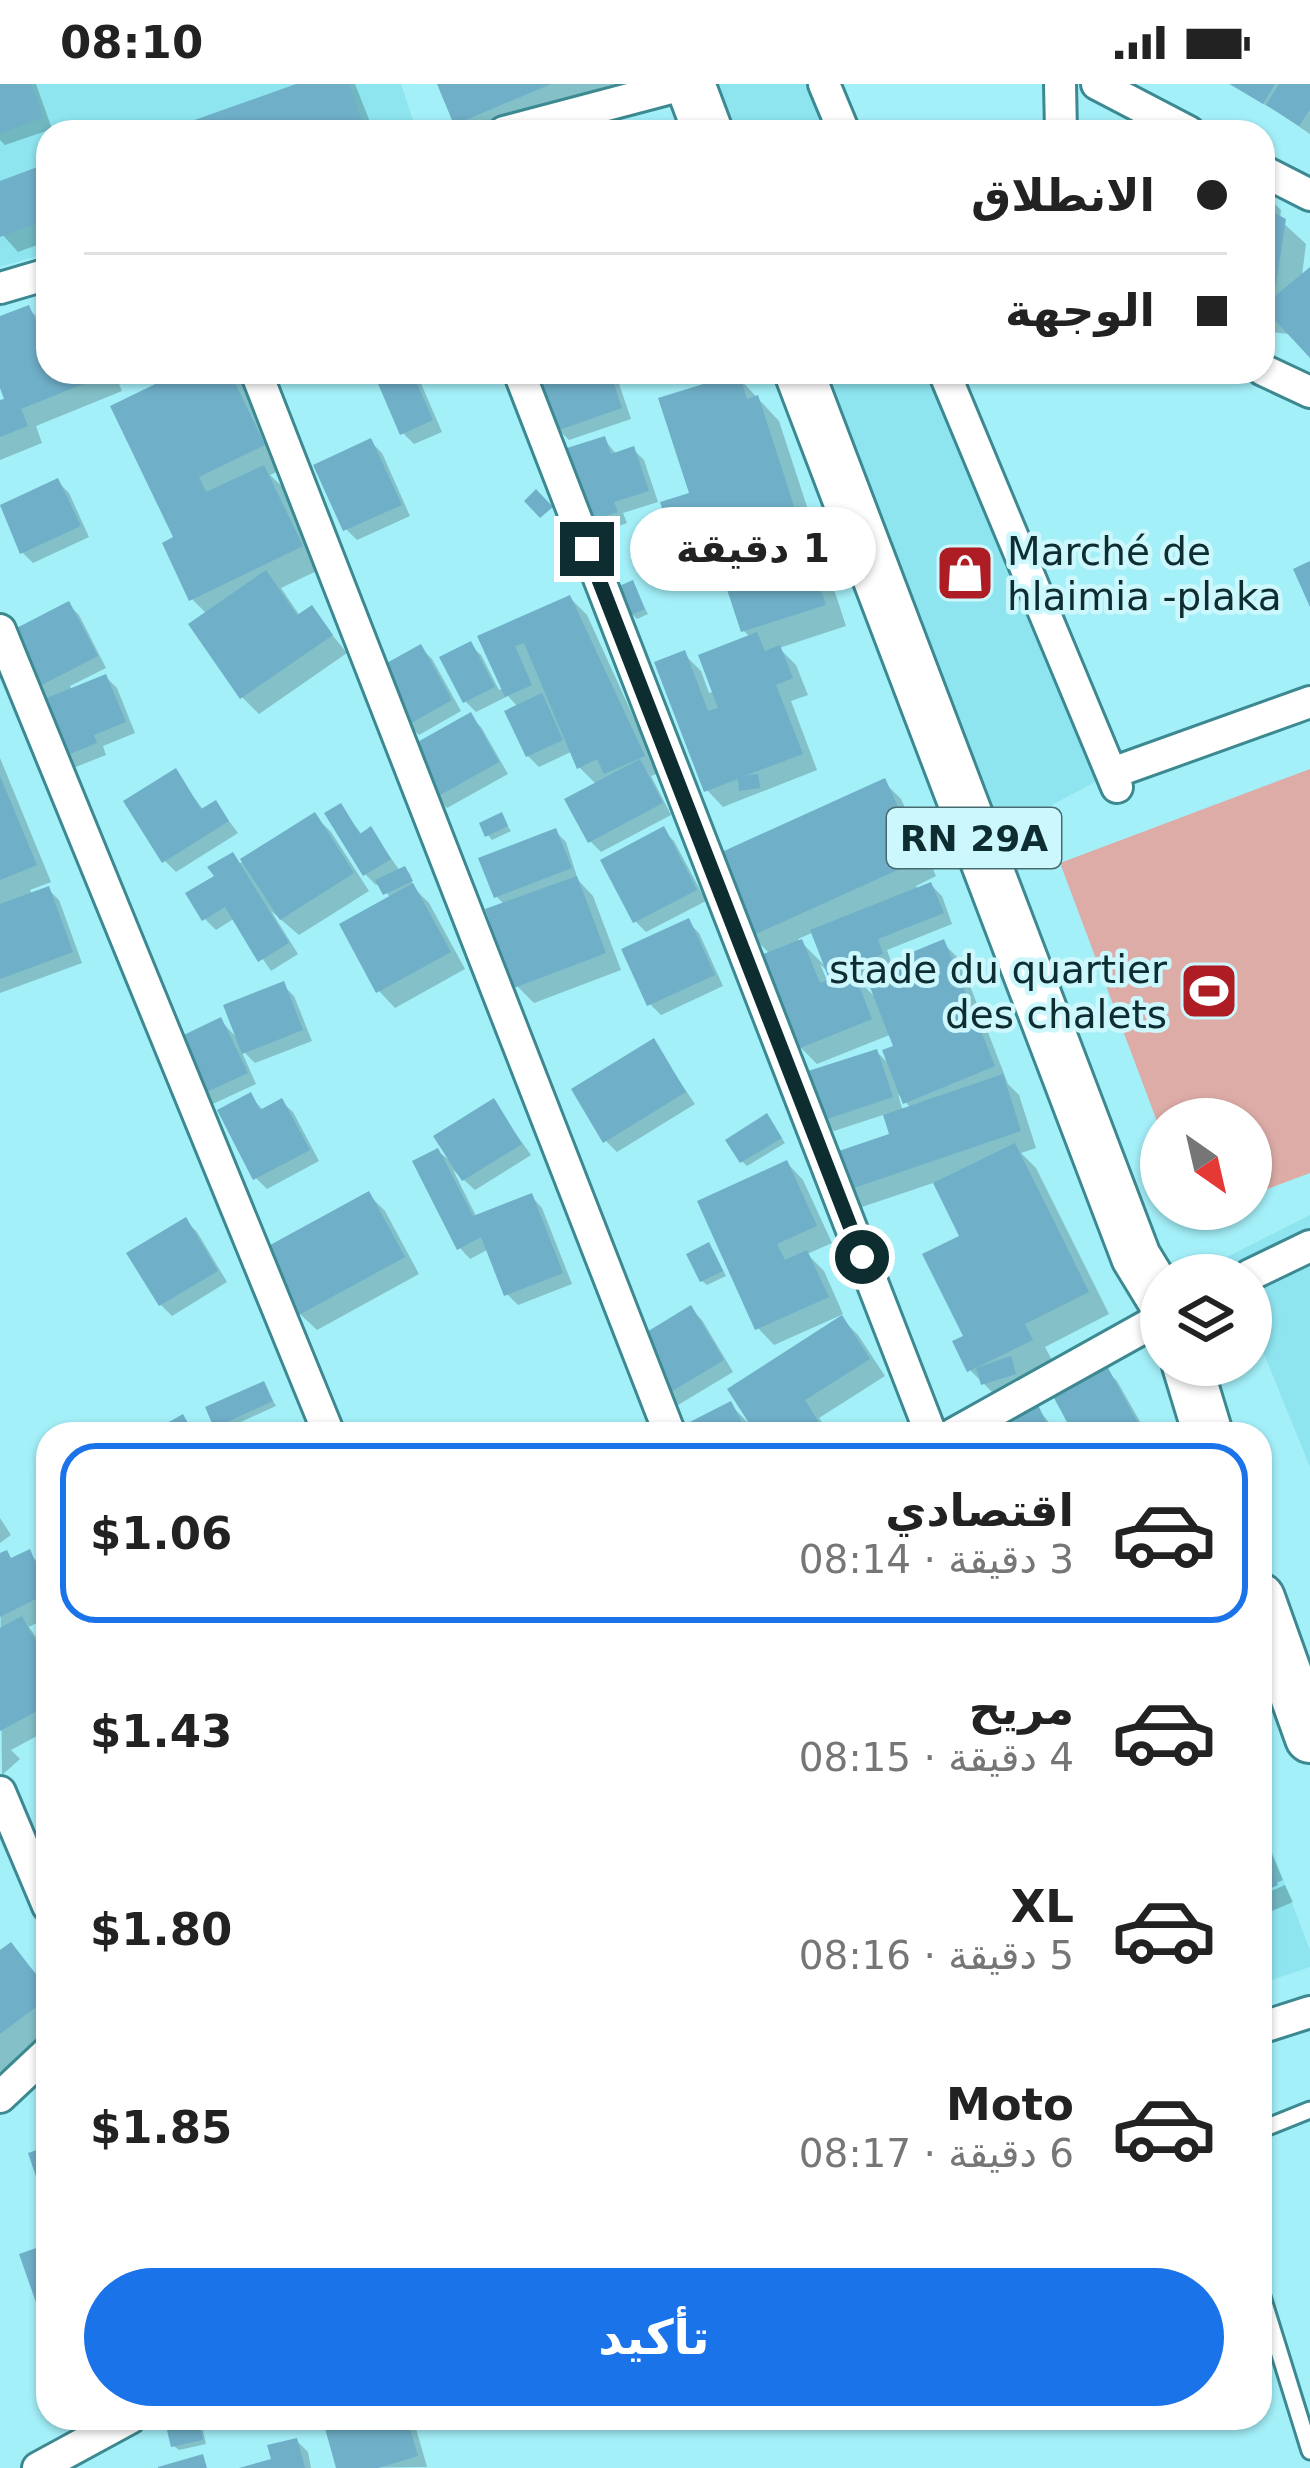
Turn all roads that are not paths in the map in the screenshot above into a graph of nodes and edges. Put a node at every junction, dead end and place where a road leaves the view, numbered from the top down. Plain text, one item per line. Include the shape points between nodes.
1 (688, 84) edge
2 (824, 84) edge
3 (1060, 84) edge
4 (1097, 84) edge
5 (550, 120) edge
6 (703, 120) edge
7 (839, 120) edge
8 (1061, 120) edge
9 (1166, 120) edge
10 (1275, 177) edge
11 (1310, 195) edge
12 (36, 277) edge
13 (0, 287) edge
14 (1275, 376) edge
15 (261, 384) edge
16 (524, 384) edge
17 (804, 384) edge
18 (949, 384) edge
19 (1310, 392) edge
20 (0, 630) edge
21 (1310, 702) edge
22 (1310, 1246) edge
23 (1140, 1264) edge
24 (1272, 1264) edge
25 (1140, 1330) edge
26 (1193, 1386) edge
27 (324, 1422) edge
28 (665, 1422) edge
29 (926, 1422) edge
30 (975, 1422) edge
31 (1204, 1422) edge
32 (1272, 1638) edge
33 (1310, 1738) edge
34 (0, 1792) edge
35 (36, 1878) edge
36 (1310, 2012) edge
37 (1272, 2024) edge
38 (36, 2063) edge
39 (0, 2097) edge
40 (1310, 2110) edge
41 (1272, 2125) edge
42 (1272, 2329) edge
43 (108, 2430) edge
44 (1310, 2451) edge
45 (38, 2468) edge

1 - 5 street
1 - 6 main road
2 - 7 street
3 - 8 street
4 - 9 street
10 - 11 street
12 - 13 street
14 - 19 street
15 - 28 street
16 - 29 street
17 - 23 main road, RN 29A
18 - 21 street via 1115,780
20 - 27 street
22 - 24 street
25 - 30 street
26 - 31 main road
32 - 33 main road
34 - 35 street
36 - 37 street
38 - 39 street
40 - 41 lane
42 - 44 lane
43 - 45 street

